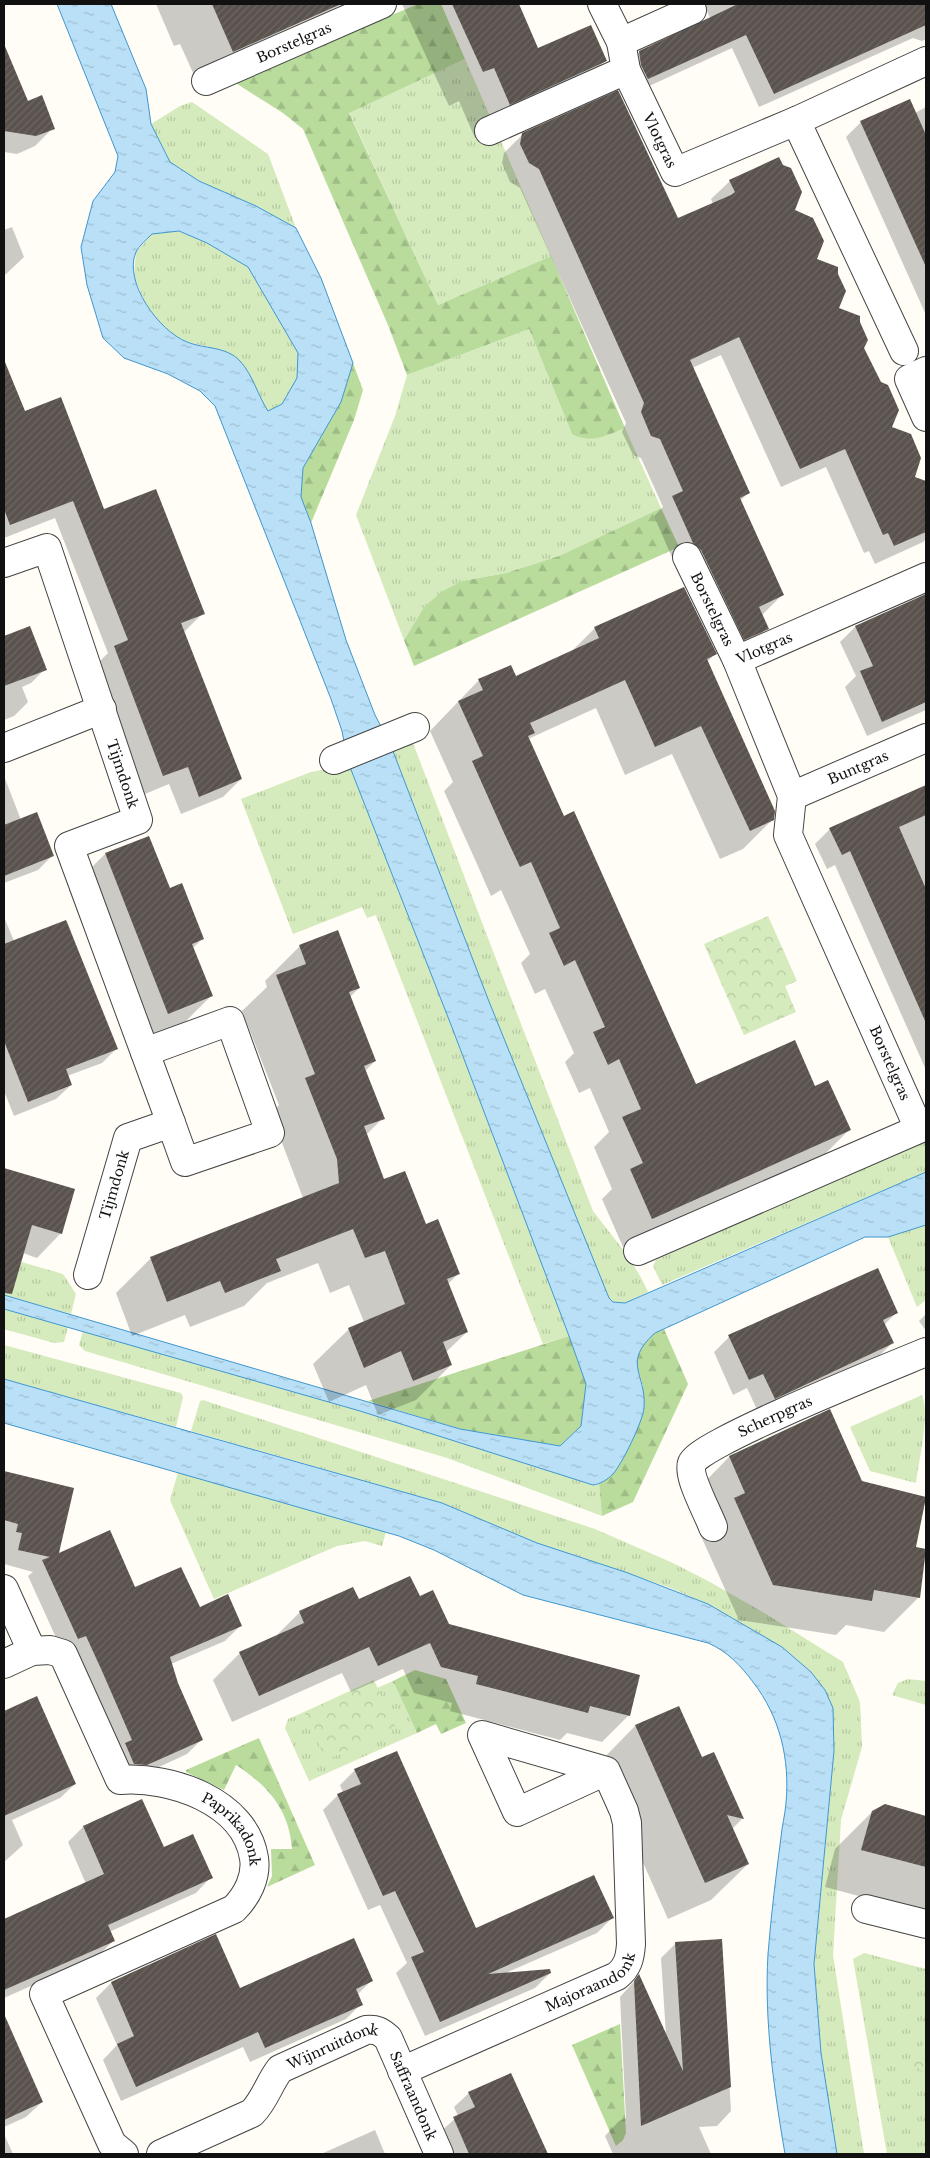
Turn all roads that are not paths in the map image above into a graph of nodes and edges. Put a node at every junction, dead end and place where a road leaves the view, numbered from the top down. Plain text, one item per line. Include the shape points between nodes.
1 (382, 4) edge
2 (602, 4) edge
3 (689, 4) edge
4 (621, 42) junction
5 (926, 62) edge
6 (626, 70) junction
7 (206, 81) dead end
8 (796, 121) junction
9 (490, 131) dead end
10 (904, 351) dead end
11 (926, 371) edge
12 (926, 417) edge
13 (687, 557) dead end
14 (4, 563) edge
15 (926, 577) edge
16 (737, 660) junction
17 (102, 709) junction
18 (415, 728) dead end
19 (926, 738) edge
20 (4, 748) edge
21 (334, 760) dead end
22 (792, 796) junction
23 (145, 1052) junction
24 (171, 1123) junction
25 (923, 1127) edge
26 (638, 1251) dead end
27 (88, 1275) dead end
28 (926, 1352) edge
29 (713, 1527) dead end
30 (4, 1589) edge
31 (32, 1651) junction
32 (4, 1664) edge
33 (606, 1771) dead end
34 (866, 1909) dead end
35 (926, 1924) edge
36 (388, 2038) joint
37 (402, 2071) junction
38 (124, 2154) edge
39 (161, 2154) edge
40 (440, 2154) edge

1 - 7 street, Borstelgras
2 - 4 street, Vlotgras
3 - 4 street via 692,10
4 - 6 street, Vlotgras
5 - 8 street, Vlotgras
6 - 8 street, Vlotgras via 675,172
6 - 9 street
8 - 10 street
11 - 12 street via 909,379
13 - 16 street, Borstelgras
14 - 17 street, Tijmdonk via 47,548
15 - 16 street, Vlotgras
16 - 22 street, Vlotgras
17 - 20 street
17 - 23 street, Tijmdonk via 138,820 69,846
18 - 21 street
19 - 22 street, Buntgras
22 - 25 street, Borstelgras via 788,835
23 - 24 street, Tijmdonk
23 - 24 street, Tijmdonk via 230,1021 270,1133 186,1162
24 - 27 street, Tijmdonk via 128,1138
25 - 26 street, Borstelgras
28 - 29 street, Scherpgras via 755,1425 700,1453 692,1462 692,1474
30 - 31 street
31 - 32 street
31 - 38 street, Paprikadonk via 50,1650 63,1654 120,1780 160,1782 203,1797 235,1818 252,1846 255,1866 251,1884 234,1909 44,1994 112,2144
33 - 37 street, Majoraandonk via 626,1823 631,1944 625,1969 616,1976
34 - 35 street
36 - 37 street, Saffraandonk
36 - 39 street, Wijnruitdonk via 380,2031 366,2030 280,2069 261,2104 252,2113
37 - 40 street, Saffraandonk

